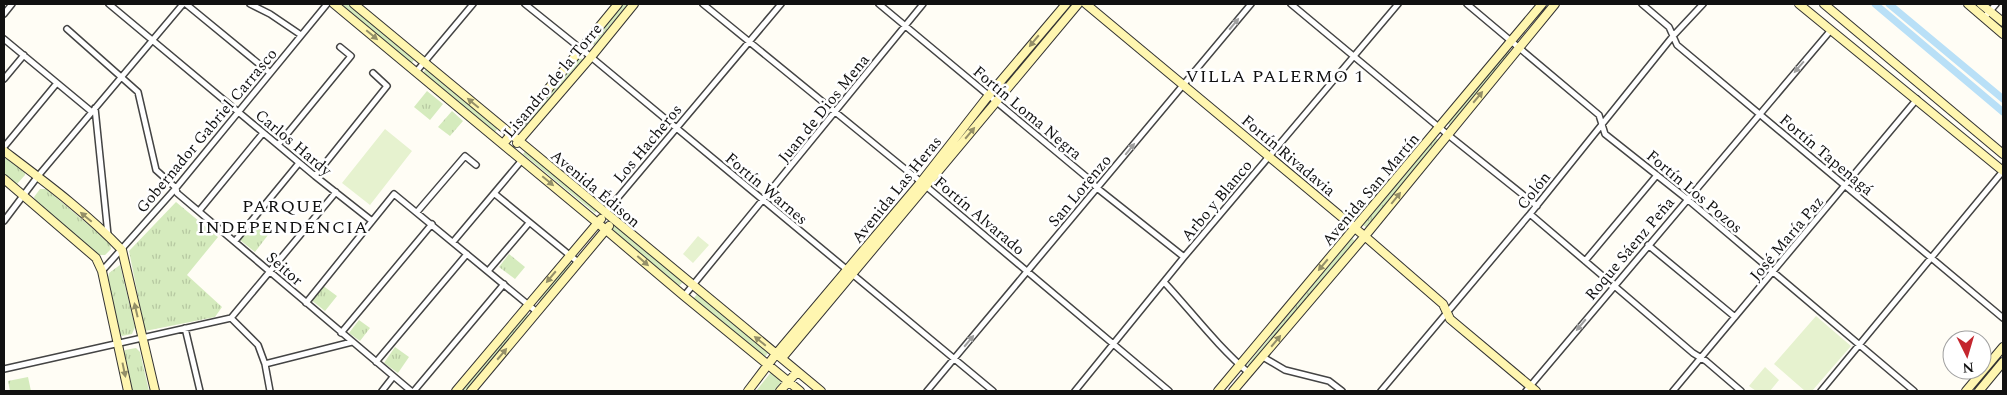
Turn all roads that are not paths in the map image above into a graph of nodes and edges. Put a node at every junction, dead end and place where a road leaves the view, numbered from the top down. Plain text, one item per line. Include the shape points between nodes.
1 (12, 4) edge
2 (109, 4) edge
3 (183, 4) edge
4 (186, 4) edge
5 (250, 4) edge
6 (328, 4) edge
7 (334, 4) edge
8 (354, 4) edge
9 (473, 4) edge
10 (525, 4) edge
11 (618, 4) edge
12 (634, 4) edge
13 (704, 4) edge
14 (781, 4) edge
15 (879, 4) edge
16 (923, 4) edge
17 (1066, 4) edge
18 (1078, 4) edge
19 (1086, 4) edge
20 (1251, 4) edge
21 (1291, 4) edge
22 (1398, 4) edge
23 (1467, 4) edge
24 (1542, 4) edge
25 (1555, 4) edge
26 (1642, 4) edge
27 (1703, 4) edge
28 (1800, 4) edge
29 (1824, 4) edge
30 (1968, 4) edge
31 (1981, 4) edge
32 (1996, 4) edge
33 (1990, 11) junction
34 (4, 14) edge
35 (1984, 18) junction
36 (2003, 22) edge
37 (905, 26) junction
38 (67, 30) dead end
39 (1831, 30) junction
40 (2003, 34) edge
41 (301, 36) junction
42 (1673, 36) junction
43 (4, 39) edge
44 (153, 40) junction
45 (1511, 41) junction
46 (750, 42) junction
47 (340, 48) dead end
48 (1519, 48) junction
49 (580, 49) junction
50 (24, 55) junction
51 (1354, 56) junction
52 (591, 57) junction
53 (424, 62) junction
54 (416, 72) junction
55 (270, 73) junction
56 (373, 73) dead end
57 (121, 76) junction
58 (4, 79) edge
59 (57, 83) junction
60 (1182, 85) junction
61 (988, 96) junction
62 (1917, 99) junction
63 (996, 101) junction
64 (94, 110) junction
65 (239, 112) junction
66 (836, 113) junction
67 (1759, 114) junction
68 (1602, 124) junction
69 (1440, 127) junction
70 (676, 128) junction
71 (264, 133) junction
72 (510, 134) junction
73 (1447, 134) junction
74 (518, 141) junction
75 (503, 144) junction
76 (278, 145) junction
77 (4, 147) edge
78 (510, 150) junction
79 (4, 151) edge
80 (2003, 154) edge
81 (1269, 156) junction
82 (522, 160) junction
83 (299, 163) junction
84 (476, 165) dead end
85 (2003, 171) edge
86 (1657, 175) junction
87 (38, 176) junction
88 (315, 176) junction
89 (4, 179) edge
90 (923, 184) junction
91 (1845, 186) junction
92 (176, 188) junction
93 (1097, 188) junction
94 (336, 192) junction
95 (494, 194) junction
96 (24, 196) junction
97 (1687, 199) junction
98 (762, 200) junction
99 (1537, 206) junction
100 (199, 211) junction
101 (417, 212) junction
102 (605, 213) junction
103 (1530, 214) junction
104 (4, 221) edge
105 (372, 221) junction
106 (614, 221) junction
107 (529, 223) junction
108 (598, 223) junction
109 (432, 224) junction
110 (1354, 228) junction
111 (606, 230) junction
112 (108, 235) junction
113 (1365, 236) junction
114 (235, 241) junction
115 (453, 242) junction
116 (1648, 245) junction
117 (122, 250) junction
118 (467, 254) junction
119 (569, 255) junction
120 (1184, 258) junction
121 (1931, 258) junction
122 (1585, 261) junction
123 (578, 262) junction
124 (102, 271) junction
125 (488, 271) junction
126 (1028, 271) junction
127 (270, 272) junction
128 (850, 272) junction
129 (1773, 273) junction
130 (1164, 282) junction
131 (504, 284) junction
132 (1614, 285) junction
133 (692, 286) junction
134 (684, 296) junction
135 (306, 303) junction
136 (528, 305) junction
137 (537, 312) junction
138 (1447, 312) junction
139 (1735, 317) junction
140 (231, 318) junction
141 (2003, 318) edge
142 (185, 328) junction
143 (341, 333) junction
144 (142, 338) junction
145 (352, 342) junction
146 (118, 344) junction
147 (1858, 344) junction
148 (1114, 345) junction
149 (2003, 347) edge
150 (779, 356) junction
151 (1263, 356) junction
152 (954, 358) junction
153 (1700, 358) junction
154 (376, 362) junction
155 (2003, 362) edge
156 (265, 364) junction
157 (769, 366) junction
158 (1240, 366) junction
159 (4, 369) edge
160 (797, 372) junction
161 (1249, 373) junction
162 (393, 377) junction
163 (789, 382) junction
164 (1973, 383) junction
165 (1530, 390) edge
166 (128, 391) edge
167 (154, 391) edge
168 (200, 391) edge
169 (270, 391) edge
170 (382, 391) edge
171 (413, 391) edge
172 (456, 391) edge
173 (471, 391) edge
174 (748, 391) edge
175 (780, 391) edge
176 (800, 391) edge
177 (821, 391) edge
178 (927, 391) edge
179 (993, 391) edge
180 (1075, 391) edge
181 (1169, 391) edge
182 (1218, 391) edge
183 (1233, 391) edge
184 (1342, 391) edge
185 (1381, 391) edge
186 (1673, 391) edge
187 (1741, 391) edge
188 (1821, 391) edge
189 (1914, 391) edge
190 (1966, 391) edge
191 (1981, 391) edge

1 - 34 street
2 - 44 street, Carlos Hardy
3 - 44 street
4 - 55 street
5 - 41 street
6 - 41 street, Gobernador Gabriel Carrasco
7 -> 54 main road, Avenida Édison
8 - 53 main road, Avenida Édison
9 - 53 street
10 - 49 street, Fortín Warnes
11 - 49 main road, Lisandro de la Torre
12 - 52 main road, Lisandro de la Torre
13 - 46 street, Fortín Alvarado
14 - 46 street, Los Hacheros
15 - 37 street, Fortín Loma Negra
16 - 37 street, Juan de Dios Mena
17 -> 61 main road, Avenida Las Heras
18 - 63 main road, Avenida Las Heras
19 - 60 main road, Fortín Rivadavia
60 -> 20 street, San Lorenzo
21 - 51 street
22 - 51 street, Arbo y Blanco
23 - 45 street, Fortín Los Pozos
24 - 45 main road, Avenida San Martín
25 - 48 main road, Avenida San Martín
26 - 42 street, Fortín Tapenagá via 1669,27
27 - 42 street, Colón
28 - 39 main road
29 - 80 main road
30 - 35 main road
31 - 33 main road
32 - 33 street
33 - 35 street
33 - 36 main road
35 - 40 main road
37 - 61 street, Fortín Loma Negra
37 - 66 street, Juan de Dios Mena
38 - 57 street, Seitor
39 - 62 main road
39 -> 67 street, Roque Sáenz Peña
41 - 55 street, Gobernador Gabriel Carrasco
42 - 67 street, Fortín Tapenagá via 1677,45
42 - 68 street, Colón
43 - 50 street
44 - 57 street
44 - 65 street, Carlos Hardy
45 - 48 street, Fortín Los Pozos
45 - 69 main road, Avenida San Martín
46 - 66 street, Fortín Alvarado
46 - 70 street, Los Hacheros
47 - 76 street via 351,56
48 - 68 street, Fortín Los Pozos via 1599,116
73 -> 48 main road, Avenida San Martín
49 - 52 street, Fortín Warnes
49 - 72 main road, Lisandro de la Torre
50 - 58 street
50 - 59 street
51 - 69 street
51 - 81 street, Arbo y Blanco
52 - 70 street, Fortín Warnes
52 - 74 main road, Lisandro de la Torre
53 - 54 street
72 -> 53 main road, Avenida Édison
54 - 75 main road, Avenida Édison
55 - 65 street, Gobernador Gabriel Carrasco
56 - 88 street via 387,86
57 - 64 street
57 - 92 street, Seitor via 138,92 156,170
59 - 64 street
59 - 77 street
60 - 81 main road, Fortín Rivadavia
93 -> 60 street, San Lorenzo
61 - 63 street, Fortín Loma Negra
61 - 90 main road, Avenida Las Heras
62 - 85 main road
62 - 91 street, José María Paz
90 -> 63 main road, Avenida Las Heras
63 - 93 street, Fortín Loma Negra
64 - 87 street
64 - 112 street
65 - 71 street, Carlos Hardy
65 - 92 street, Gobernador Gabriel Carrasco
66 - 90 street, Fortín Alvarado
66 - 98 street, Juan de Dios Mena
67 - 91 street, Fortín Tapenagá
67 - 97 street, Roque Sáenz Peña
68 - 86 street, Fortín Los Pozos via 1605,134
68 - 99 street, Colón
69 - 73 street
69 - 110 main road, Avenida San Martín
70 - 98 street, Fortín Warnes
70 - 102 street, Los Hacheros
71 - 76 street, Carlos Hardy
71 - 100 street
72 - 74 main road, Avenida Édison
72 - 75 main road, Lisandro de la Torre
73 - 99 street
113 -> 73 main road, Avenida San Martín
74 - 78 main road, Lisandro de la Torre
74 - 102 main road, Avenida Édison
75 - 78 main road, Avenida Édison
76 - 83 street, Carlos Hardy
78 - 82 main road, Avenida Édison
79 - 87 main road
81 - 110 main road, Fortín Rivadavia
81 - 120 street, Arbo y Blanco
82 - 95 street
82 -> 108 main road, Avenida Édison
83 - 88 street, Carlos Hardy
83 - 114 street
84 - 101 street via 465,156
85 - 121 street
86 - 97 street, Fortín Los Pozos
86 - 122 street
87 - 96 street
112 -> 87 main road
88 - 94 street, Carlos Hardy
89 - 96 main road
90 - 126 street, Fortín Alvarado
90 - 128 main road, Avenida Las Heras
91 - 121 street, Fortín Tapenagá
91 - 129 street, José María Paz
92 - 100 street, Seitor via 177,193
92 - 117 street, Gobernador Gabriel Carrasco
93 - 120 street, Fortín Loma Negra
93 - 126 street, San Lorenzo
94 - 105 street, Carlos Hardy
94 - 127 street
95 - 107 street
95 - 115 street
96 - 104 street
96 - 124 main road via 96,258
97 - 116 street, Roque Sáenz Peña
97 - 129 street, Fortín Los Pozos
98 - 128 street, Fortín Warnes
98 - 133 street, Juan de Dios Mena
99 - 103 street, Colón
100 - 114 street, Seitor
101 - 105 street via 394,194
101 - 109 street
102 - 106 main road, Avenida Édison
102 - 108 main road, Los Hacheros
103 - 122 street
103 - 138 street, Colón
105 - 135 street
106 - 111 main road
106 - 133 main road, Avenida Édison
107 - 119 street
107 - 125 street
108 - 111 main road, Avenida Édison
108 - 119 main road, Los Hacheros
109 - 115 street
109 - 143 street
110 - 113 main road, Fortín Rivadavia
110 -> 158 main road, Avenida San Martín
111 - 123 main road
111 -> 134 main road, Avenida Édison
112 - 117 main road
113 - 138 main road, Fortín Rivadavia via 1444,304
151 -> 113 main road, Avenida San Martín
114 - 127 street, Seitor
115 - 118 street
116 - 132 street, Roque Sáenz Peña
116 - 139 street
117 - 124 street, Gobernador Gabriel Carrasco
144 -> 117 main road
118 - 125 street
118 - 154 street
119 - 123 street
119 -> 136 main road, Los Hacheros
120 - 130 street, Arbo y Blanco
121 - 141 street, Fortín Tapenagá
121 - 147 street
122 - 132 street
123 - 137 main road
124 - 146 main road
125 - 131 street
126 - 148 street, Fortín Alvarado
152 -> 126 street, San Lorenzo
127 - 135 street, Seitor
127 - 140 street
128 - 150 main road, Avenida Las Heras
128 - 152 street, Fortín Warnes
129 - 139 street, José María Paz
129 - 147 street, Fortín Los Pozos
130 - 148 street, Arbo y Blanco
130 - 158 street
131 - 136 street
131 - 171 street
132 - 153 street
132 -> 165 street, Roque Sáenz Peña
133 - 134 street, Juan de Dios Mena
150 -> 133 main road, Avenida Édison
134 - 157 main road, Avenida Édison
135 - 143 street, Seitor
136 - 137 street
136 - 172 main road, Los Hacheros
173 -> 137 main road
138 - 165 main road, Fortín Rivadavia via 1450,320
138 - 185 street, Colón
139 - 153 street, José María Paz
140 - 142 street
140 - 156 street via 258,345
142 - 144 street
142 - 168 street
143 - 145 street, Seitor
144 - 146 street
144 - 167 main road
145 - 154 street, Seitor
145 - 156 street
146 - 159 street
146 -> 166 main road
147 - 188 street
147 - 189 street, Fortín Los Pozos
148 - 180 street, Arbo y Blanco
148 - 181 street, Fortín Alvarado
149 - 164 main road
150 - 157 main road, Avenida Las Heras
150 - 160 main road, Avenida Édison
151 - 161 main road, Avenida San Martín
151 - 184 street via 1285,370 1329,381
152 - 178 street, San Lorenzo
152 - 179 street, Fortín Warnes
153 - 186 street, José María Paz
153 - 187 street
154 - 162 street, Seitor
155 - 191 main road
156 - 169 street
157 - 163 main road, Avenida Édison
157 - 174 main road, Avenida Las Heras
158 - 161 street
158 - 182 main road, Avenida San Martín
160 - 163 main road
160 - 177 main road, Avenida Édison
161 - 183 main road, Avenida San Martín
162 - 170 street
162 - 171 street, Seitor
163 - 175 main road
163 - 176 main road, Avenida Édison
164 - 190 main road
164 - 191 street

